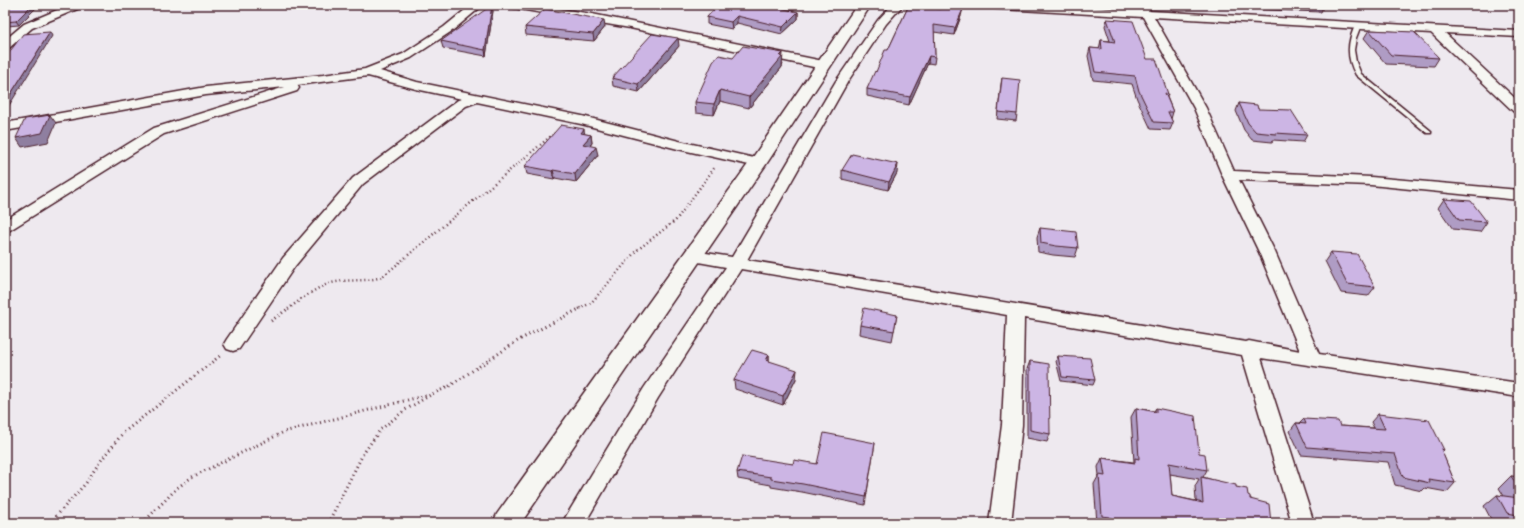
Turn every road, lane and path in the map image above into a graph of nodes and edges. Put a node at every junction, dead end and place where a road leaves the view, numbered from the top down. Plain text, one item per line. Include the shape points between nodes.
1 (78, 5) edge
2 (478, 5) edge
3 (514, 5) edge
4 (864, 5) edge
5 (898, 5) edge
6 (985, 5) edge
7 (1143, 9) edge
8 (1358, 25) junction
9 (1435, 30) junction
10 (1519, 34) edge
11 (5, 46) edge
12 (823, 65) junction
13 (368, 72) junction
14 (323, 79) junction
15 (478, 97) junction
16 (1519, 109) edge
17 (572, 118) junction
18 (5, 127) edge
19 (1429, 132) dead end
20 (724, 155) junction
21 (758, 163) junction
22 (1229, 175) junction
23 (1519, 194) edge
24 (5, 227) edge
25 (693, 256) junction
26 (736, 264) junction
27 (1016, 310) junction
28 (267, 323) dead end
29 (233, 344) joint
30 (1249, 348) junction
31 (1312, 360) junction
32 (1519, 390) edge
33 (432, 394) junction
34 (50, 523) edge
35 (143, 523) edge
36 (328, 523) edge
37 (506, 523) edge
38 (573, 523) edge
39 (1000, 523) edge
40 (1303, 523) edge

1 - 11 street via 28,26
2 - 13 street via 408,56
3 - 12 street via 680,34
4 - 12 street
5 - 26 street via 882,22 842,81
6 - 7 street
7 - 8 street
7 - 22 street via 1200,108
8 - 9 street
8 - 19 lane via 1350,53 1354,68 1359,75
9 - 10 street
9 - 16 street
12 - 21 street
13 - 14 street
13 - 15 street via 416,85
14 - 18 street via 198,92
14 - 24 street via 159,131
15 - 17 street
15 - 29 street via 462,103 358,181 289,262
17 - 20 street
17 - 28 path via 386,275 372,281 335,282 326,285
20 - 21 street
20 - 33 path via 676,220 636,251 591,303 519,340 448,387
21 - 25 street
22 - 23 street via 1371,181
22 - 31 street via 1267,252
25 - 26 street
25 - 37 street
26 - 27 street
26 - 38 street via 651,393
27 - 30 street
27 - 39 street via 1012,426
29 - 34 path via 123,434
30 - 31 street
30 - 40 street
31 - 32 street
33 - 35 path via 284,432 192,477 177,488
33 - 36 path via 405,410 380,430 363,454

